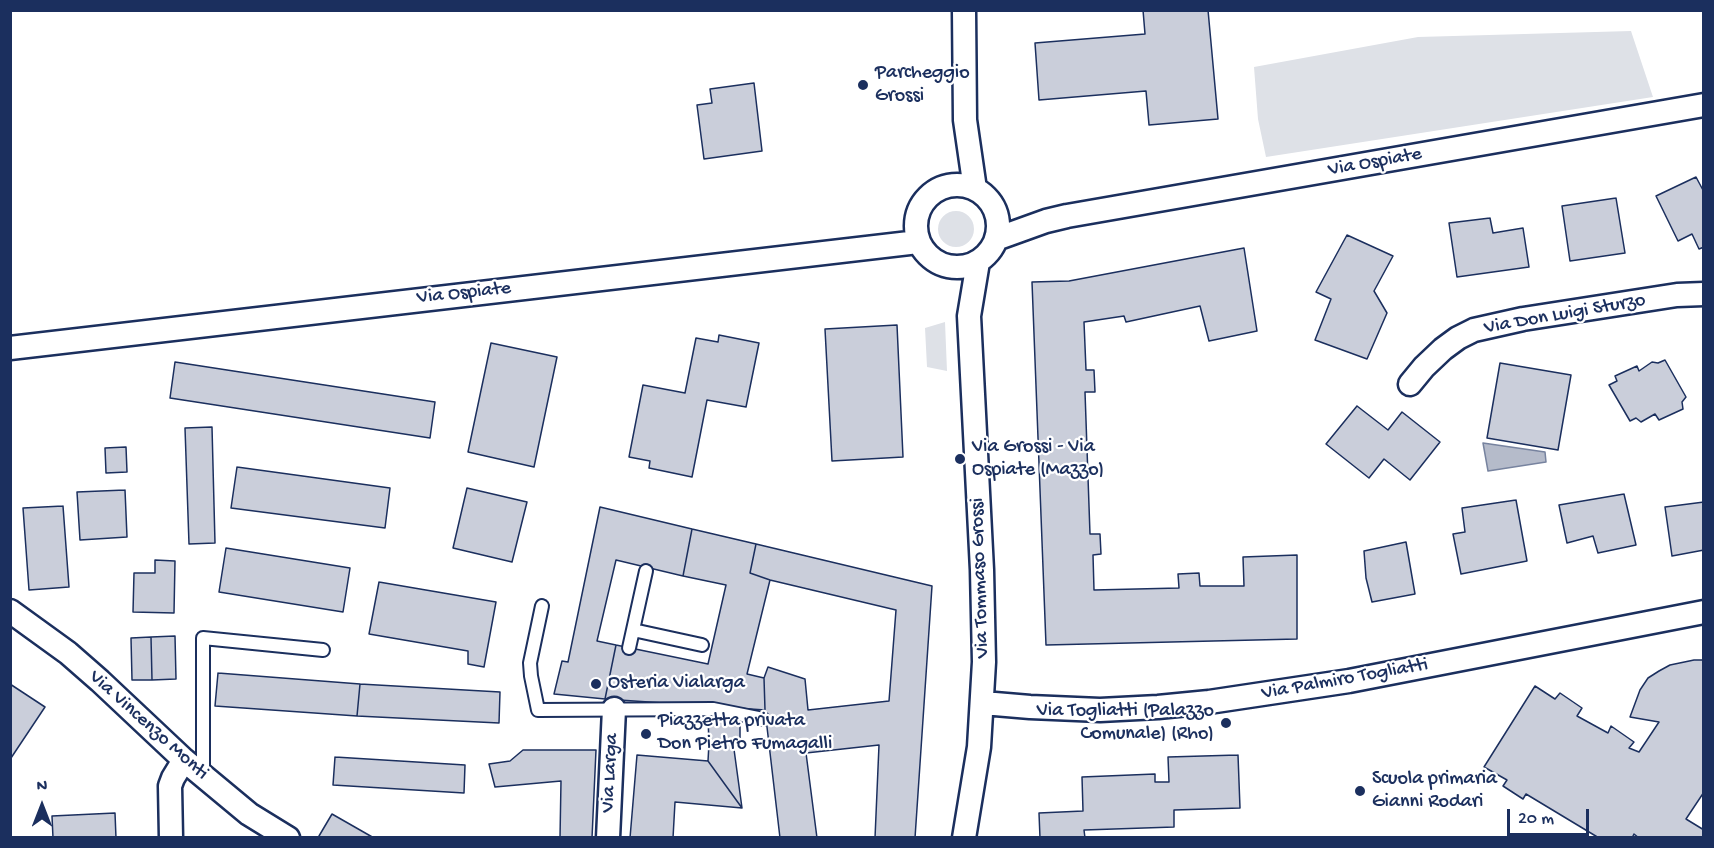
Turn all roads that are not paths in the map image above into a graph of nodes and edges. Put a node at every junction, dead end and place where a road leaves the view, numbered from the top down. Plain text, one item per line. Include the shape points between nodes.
1 (964, 10) edge
2 (1704, 105) edge
3 (965, 120) junction
4 (950, 185) junction
5 (975, 189) junction
6 (997, 229) junction
7 (918, 242) junction
8 (978, 262) junction
9 (949, 266) junction
10 (1704, 294) edge
11 (969, 316) junction
12 (10, 348) edge
13 (1410, 384) dead end
14 (646, 571) dead end
15 (542, 606) dead end
16 (10, 611) edge
17 (1704, 612) edge
18 (633, 630) junction
19 (702, 645) dead end
20 (628, 648) dead end
21 (322, 650) dead end
22 (983, 703) junction
23 (616, 704) junction
24 (764, 719) dead end
25 (184, 760) junction
26 (203, 776) junction
27 (171, 837) edge
28 (288, 837) edge
29 (608, 837) edge
30 (964, 837) edge

1 - 3 street
2 - 6 street, Via Ospiate
3 - 4 street
3 - 5 street
4 - 5 street
4 - 7 street via 932,193 920,206 915,229
5 - 6 street via 989,199
6 - 8 street via 989,252
7 - 9 street via 927,255
7 - 12 street, Via Ospiate
8 - 9 street
8 - 11 street, Via Tommaso Grossi
9 - 11 street, Via Tommaso Grossi
10 - 13 street, Via Don Luigi Sturzo via 1488,326 1443,349
11 - 22 street, Via Tommaso Grossi via 982,570
14 - 18 lane
15 - 23 lane via 530,663 538,710
16 - 25 street, Via Vincenzo Monti via 84,667
17 - 22 street, Via Palmiro Togliatti via 1349,681 1209,702 1100,710
18 - 19 lane
18 - 20 lane
21 - 26 lane via 203,638
22 - 30 street, Via Tommaso Grossi
23 - 24 lane via 713,709
23 - 29 street, Via Larga
25 - 26 street, Via Vincenzo Monti
25 - 27 street via 170,786
26 - 28 street, Via Vincenzo Monti via 249,814

